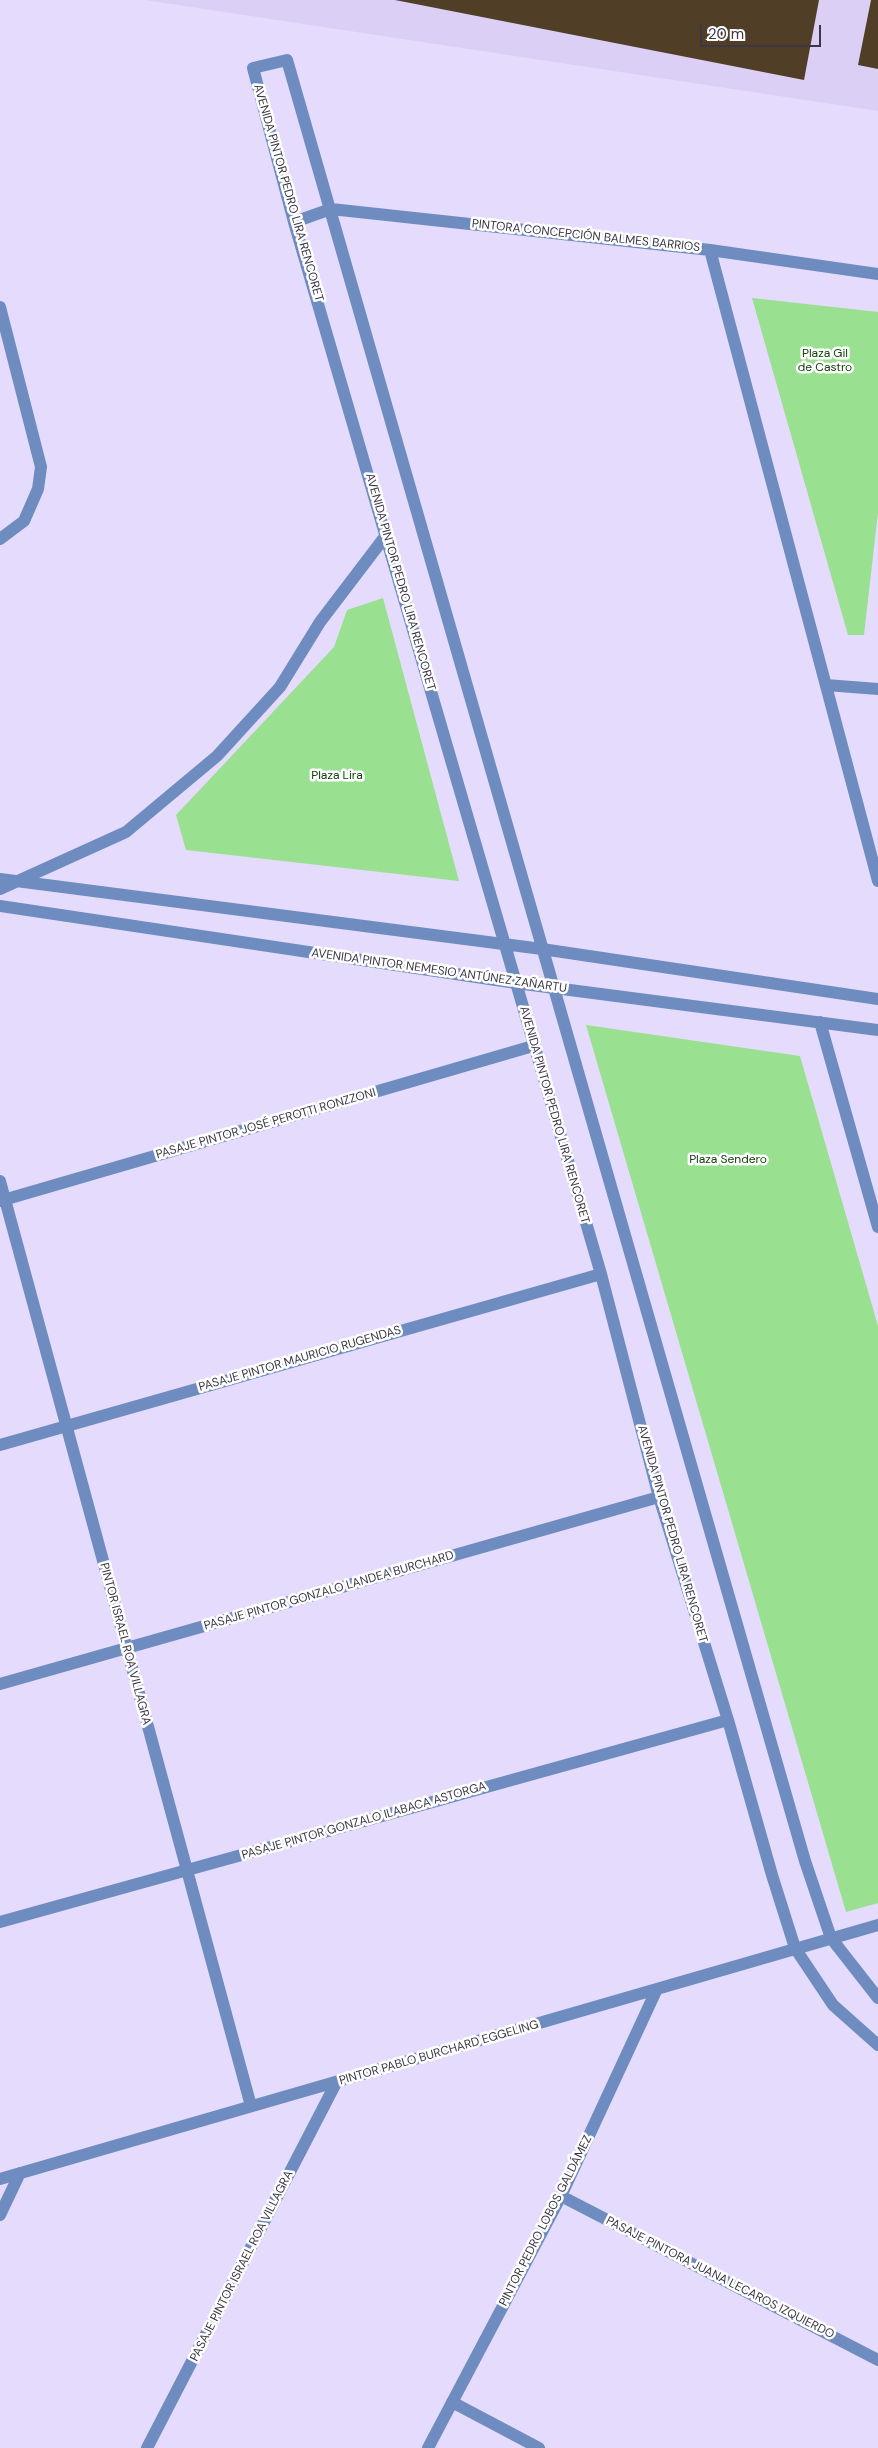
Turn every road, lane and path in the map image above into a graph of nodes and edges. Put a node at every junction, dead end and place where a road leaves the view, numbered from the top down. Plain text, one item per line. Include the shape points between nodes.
1 (331, 210) junction
2 (294, 222) junction
3 (710, 250) junction
4 (878, 274) edge
5 (0, 307) edge
6 (387, 534) junction
7 (0, 539) edge
8 (826, 685) junction
9 (878, 689) edge
10 (0, 878) edge
11 (16, 881) junction
12 (878, 881) edge
13 (0, 888) edge
14 (0, 906) edge
15 (504, 946) junction
16 (542, 949) junction
17 (516, 984) junction
18 (553, 988) junction
19 (878, 998) edge
20 (820, 1022) junction
21 (878, 1030) edge
22 (533, 1046) junction
23 (0, 1181) edge
24 (2, 1201) edge
25 (878, 1227) edge
26 (601, 1274) junction
27 (66, 1426) junction
28 (0, 1444) edge
29 (659, 1497) junction
30 (127, 1648) junction
31 (0, 1684) edge
32 (728, 1720) junction
33 (186, 1870) junction
34 (0, 1922) edge
35 (878, 1925) edge
36 (831, 1938) junction
37 (795, 1948) junction
38 (656, 1990) junction
39 (878, 1998) edge
40 (878, 2045) edge
41 (336, 2083) junction
42 (251, 2106) junction
43 (20, 2173) junction
44 (0, 2179) edge
45 (561, 2196) junction
46 (0, 2216) edge
47 (878, 2360) edge
48 (452, 2402) junction
49 (147, 2448) edge
50 (428, 2448) edge
51 (539, 2448) edge

1 - 2 street, PINTORA CONCEPCIÓN BALMES BARRIOS
1 - 2 street, AVENIDA PINTOR PEDRO LIRA RENCORET via 287,60 253,68
1 - 3 street, PINTORA CONCEPCIÓN BALMES BARRIOS
1 - 16 street, AVENIDA PINTOR PEDRO LIRA RENCORET
2 - 6 street, AVENIDA PINTOR PEDRO LIRA RENCORET
3 - 4 street, PINTORA CONCEPCIÓN BALMES BARRIOS
3 - 8 street
5 - 7 street via 42,467 38,489 24,521
6 - 11 street via 320,622 280,687 217,756 126,832
6 - 15 street, AVENIDA PINTOR PEDRO LIRA RENCORET
8 - 9 street
8 - 12 street
10 - 11 street
11 - 13 street
11 - 15 street
14 - 17 street, AVENIDA PINTOR NEMESIO ANTÚNEZ ZAÑARTU
15 - 16 street
15 - 17 street, AVENIDA PINTOR PEDRO LIRA RENCORET
16 - 18 street, AVENIDA PINTOR PEDRO LIRA RENCORET
16 - 19 street
17 - 18 street, AVENIDA PINTOR NEMESIO ANTÚNEZ ZAÑARTU
17 - 22 street, AVENIDA PINTOR PEDRO LIRA RENCORET
18 - 20 street, AVENIDA PINTOR NEMESIO ANTÚNEZ ZAÑARTU
18 - 36 street, AVENIDA PINTOR PEDRO LIRA RENCORET via 805,1861
20 - 21 street, AVENIDA PINTOR NEMESIO ANTÚNEZ ZAÑARTU
20 - 25 street
22 - 24 street, PASAJE PINTOR JOSÉ PEROTTI RONZZONI
22 - 26 street, AVENIDA PINTOR PEDRO LIRA RENCORET
23 - 24 street, PINTOR ISRAEL ROA VILLAGRA
24 - 27 street, PINTOR ISRAEL ROA VILLAGRA
26 - 27 street, PASAJE PINTOR MAURICIO RUGENDAS
26 - 29 street, AVENIDA PINTOR PEDRO LIRA RENCORET
27 - 28 street, PASAJE PINTOR MAURICIO RUGENDAS
27 - 30 street, PINTOR ISRAEL ROA VILLAGRA
29 - 30 street, PASAJE PINTOR GONZALO LANDEA BURCHARD
29 - 32 street, AVENIDA PINTOR PEDRO LIRA RENCORET
30 - 31 street, PASAJE PINTOR GONZALO LANDEA BURCHARD
30 - 33 street, PINTOR ISRAEL ROA VILLAGRA
32 - 33 street, PASAJE PINTOR GONZALO ILABACA ASTORGA
32 - 37 street, AVENIDA PINTOR PEDRO LIRA RENCORET
33 - 34 street, PASAJE PINTOR GONZALO ILABACA ASTORGA
33 - 42 street, PINTOR ISRAEL ROA VILLAGRA
35 - 36 street, PINTOR PABLO BURCHARD EGGELING
36 - 37 street, PINTOR PABLO BURCHARD EGGELING
36 - 39 street, AVENIDA PINTOR PEDRO LIRA RENCORET
37 - 38 street, PINTOR PABLO BURCHARD EGGELING
37 - 40 street, AVENIDA PINTOR PEDRO LIRA RENCORET via 833,2005
38 - 41 street, PINTOR PABLO BURCHARD EGGELING
38 - 45 street, PINTOR PEDRO LOBOS GALDÁMEZ
41 - 42 street, PINTOR PABLO BURCHARD EGGELING
41 - 49 street, PASAJE PINTOR ISRAEL ROA VILLAGRA
42 - 43 street, PINTOR PABLO BURCHARD EGGELING
43 - 44 street, PINTOR PABLO BURCHARD EGGELING
43 - 46 street
45 - 47 street, PASAJE PINTORA JUANA LECAROS IZQUIERDO
45 - 48 street, PINTOR PEDRO LOBOS GALDÁMEZ
48 - 50 street, PINTOR PEDRO LOBOS GALDÁMEZ
48 - 51 street

